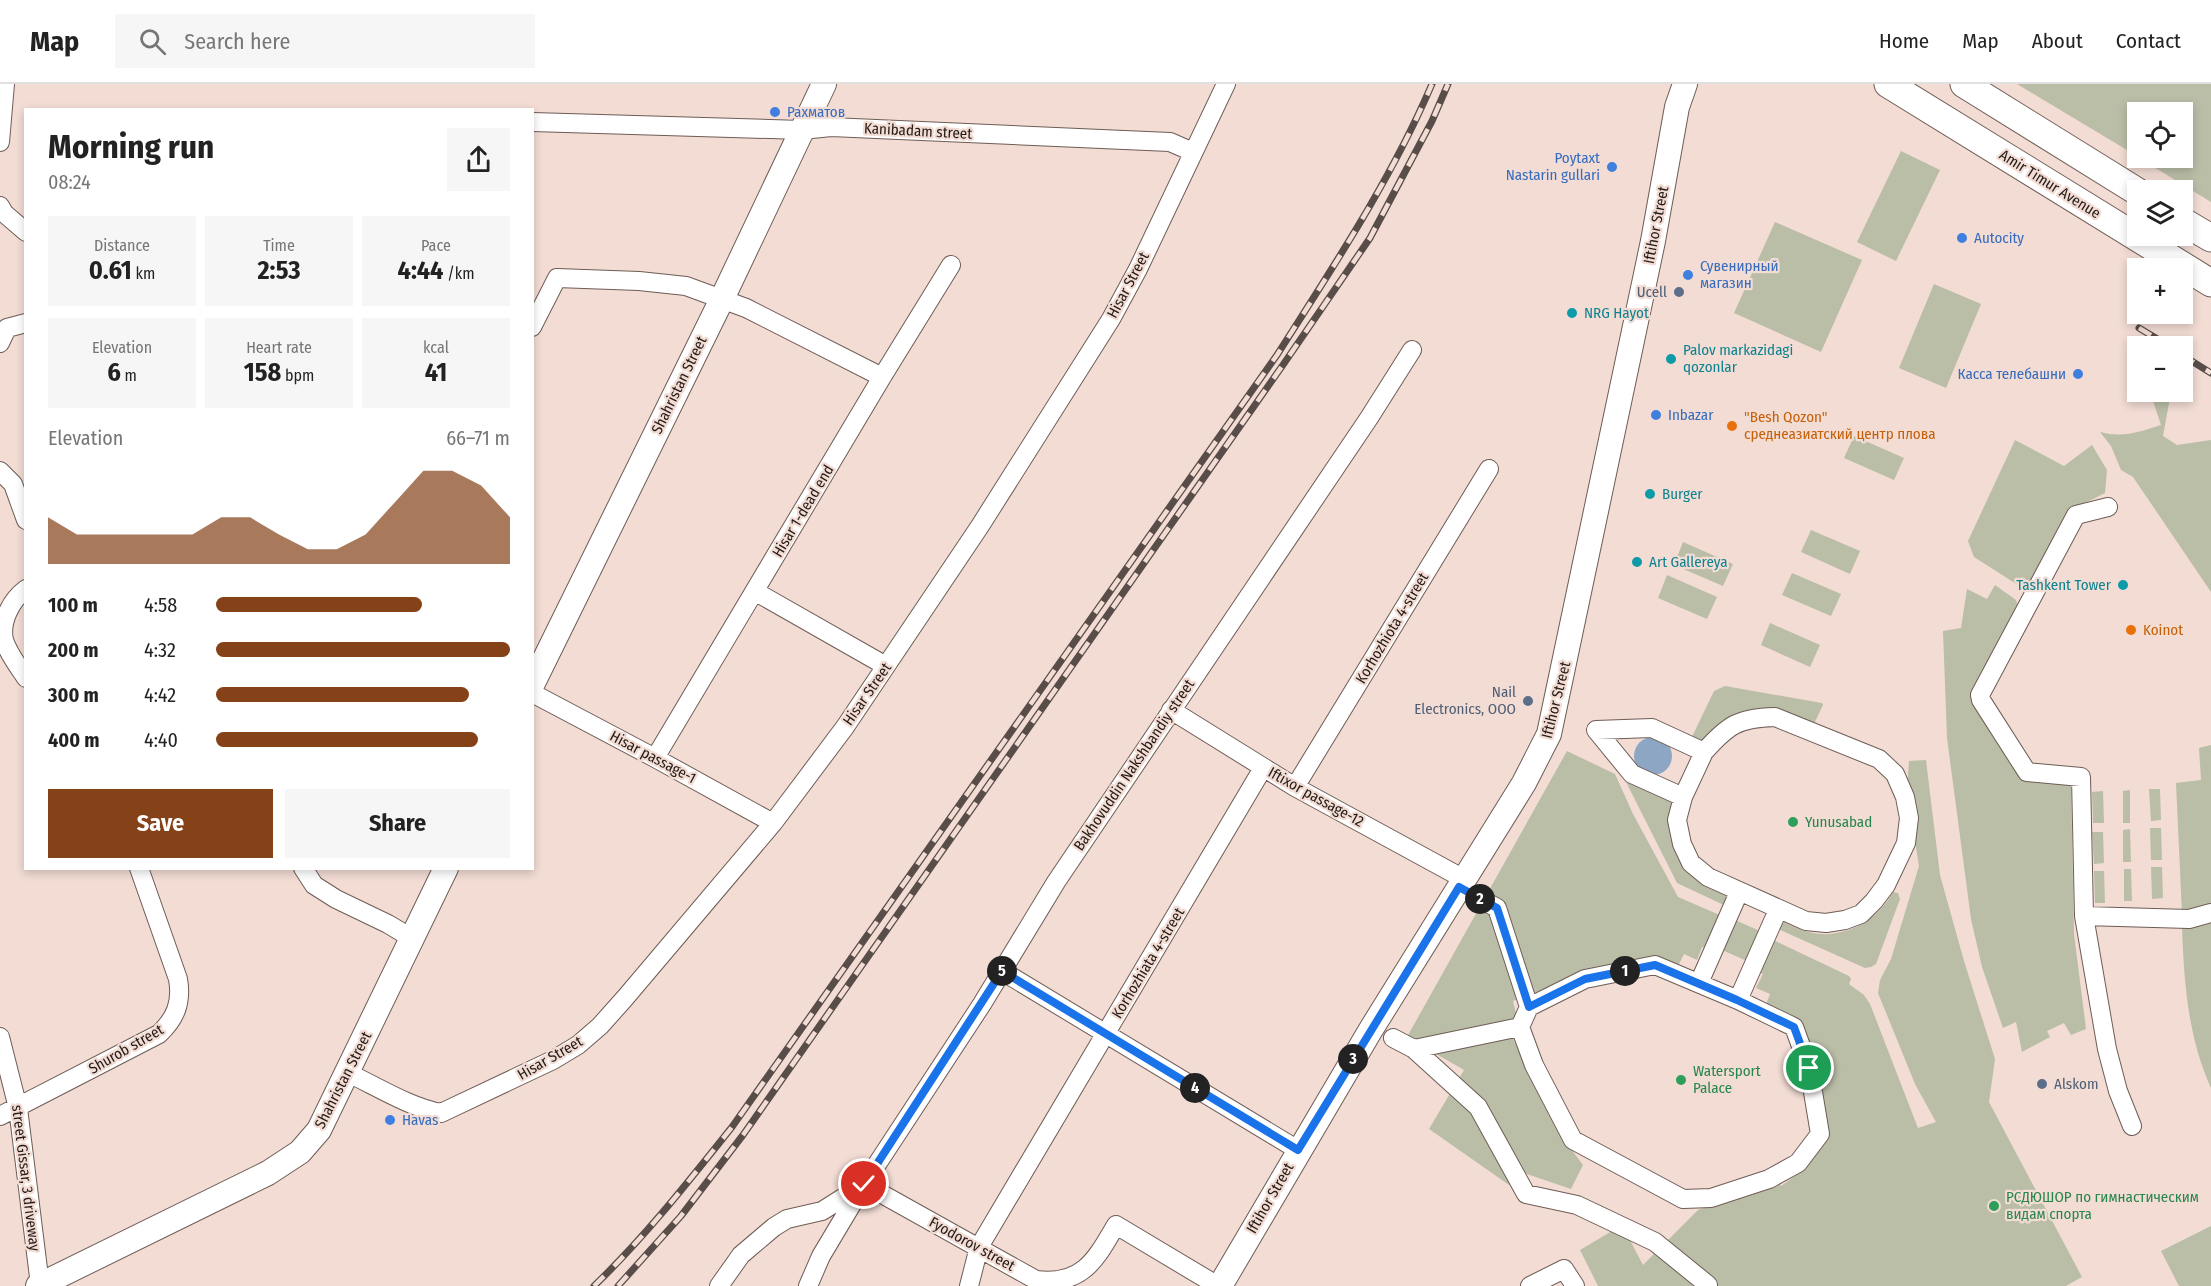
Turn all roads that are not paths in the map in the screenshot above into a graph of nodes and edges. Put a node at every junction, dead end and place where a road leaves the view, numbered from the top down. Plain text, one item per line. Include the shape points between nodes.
1 (5, 84) edge
2 (824, 84) edge
3 (1226, 84) edge
4 (1685, 84) edge
5 (1888, 84) edge
6 (1964, 84) edge
7 (1677, 96) edge
8 (534, 122) edge
9 (802, 130) junction
10 (0, 142) edge
11 (1193, 152) junction
12 (2127, 185) edge
13 (0, 206) edge
14 (2193, 227) edge
15 (24, 230) edge
16 (2211, 238) edge
17 (951, 265) dead end
18 (2211, 283) edge
19 (722, 299) junction
20 (534, 323) edge
21 (24, 324) edge
22 (0, 343) edge
23 (1412, 350) dead end
24 (882, 377) junction
25 (1489, 469) dead end
26 (0, 471) edge
27 (2108, 507) dead end
28 (24, 514) edge
29 (24, 592) edge
30 (756, 592) junction
31 (886, 666) junction
32 (24, 675) edge
33 (534, 682) edge
34 (534, 694) edge
35 (1171, 710) junction
36 (1704, 752) junction
37 (656, 758) junction
38 (1263, 768) junction
39 (1295, 787) junction
40 (1683, 797) junction
41 (773, 824) junction
42 (140, 870) edge
43 (304, 870) edge
44 (446, 870) edge
45 (1461, 883) junction
46 (1739, 892) junction
47 (1778, 910) junction
48 (2211, 913) edge
49 (2084, 915) junction
50 (413, 939) junction
51 (1002, 971) junction
52 (1699, 983) junction
53 (1737, 1000) junction
54 (1529, 1007) junction
55 (1520, 1027) junction
56 (1106, 1034) junction
57 (0, 1037) edge
58 (1393, 1038) dead end
59 (1414, 1049) junction
60 (348, 1073) junction
61 (18, 1108) junction
62 (0, 1116) edge
63 (2132, 1126) dead end
64 (1298, 1150) junction
65 (864, 1184) junction
66 (979, 1246) junction
67 (39, 1286) edge
68 (719, 1286) edge
69 (808, 1286) edge
70 (969, 1286) edge
71 (1219, 1286) edge
72 (1530, 1286) edge
73 (1575, 1286) edge
74 (1708, 1286) edge

1 - 10 street
2 - 9 main road, Shahristan Street
3 - 11 street, Hisar Street
4 - 7 main road, Iftihor Street
5 - 18 main road, Amir Timur Avenue
6 - 12 main road
7 - 45 main road, Iftihor Street via 1651,252 1549,734 1524,783
8 - 9 street, Kanibadam street
9 - 11 street, Kanibadam street via 831,127 1170,142
9 - 19 main road, Shahristan Street
11 - 31 street, Hisar Street via 1111,319
13 - 15 street
14 - 16 main road
17 - 24 street, Hisar 1-dead end
19 - 20 street via 686,286 557,278
19 - 24 street
19 - 33 main road, Shahristan Street
21 - 22 street via 7,328
23 - 35 street, Bakhovuddin Nakshbandiy street
24 - 30 street, Hisar 1-dead end
25 - 39 street, Korhozhiota 4-street
26 - 28 street via 13,484
27 - 49 street via 2076,515 1980,695 2027,772 2081,777
29 - 32 street via 3,622 3,639
30 - 31 street
30 - 37 street, Hisar 1-dead end
31 - 41 street, Hisar Street
34 - 37 street, Hisar passage-1
35 - 38 street, Iftixor passage-12
35 - 51 street, Bakhovuddin Nakshbandiy street via 1056,882
36 - 40 street
36 - 40 street via 1652,728 1596,730 1632,774
36 - 47 street via 1730,726 1745,719 1775,717 1879,759 1895,774 1910,818 1906,843 1874,902 1861,914 1826,923 1806,921
37 - 41 street, Hisar passage-1
38 - 39 street, Iftixor passage-12
38 - 56 street, Korhozhiаta 4-street
39 - 45 street, Iftixor passage-12
40 - 46 street via 1677,820 1691,863 1708,877
41 - 60 street, Hisar Street via 600,1026 553,1060 441,1113 430,1112
42 - 61 street, Shurob street via 181,993 170,1024 159,1034
43 - 50 street via 314,885 336,899
44 - 50 main road, Shahristan Street
45 - 54 street, Iftixor passage-12 via 1497,908
45 - 64 main road, Iftihor Street
46 - 47 street
46 - 52 street
47 - 53 street
48 - 49 street via 2189,919
49 - 63 street via 2107,1049
50 - 60 main road, Shahristan Street
51 - 56 street
51 - 65 street, Bakhovuddin Nakshbandiy street
52 - 53 street
52 - 54 street via 1655,965 1585,979
53 - 55 street via 1794,1027 1809,1068 1820,1134 1798,1163 1769,1179 1711,1198 1683,1199 1573,1140 1534,1065
54 - 55 street
55 - 59 street
56 - 64 street
56 - 66 street, Korhozhiаta 4-street
57 - 61 street, street Gissar, 3 driveway
58 - 59 street
59 - 74 street via 1478,1107 1526,1194 1577,1205 1655,1242
60 - 67 main road, Shahristan Street via 319,1130 292,1158
61 - 62 street, Shurob street
61 - 67 street, street Gissar, 3 driveway
64 - 71 main road, Iftihor Street
65 - 66 street, Fyodorov street
65 - 68 street via 822,1211 787,1219 774,1227 741,1255
65 - 69 street, Bakhovuddin Nakshbandiy street via 821,1256
66 - 70 street, Korhozhiаta 4-street
66 - 71 street, Fyodorov street via 1036,1280 1057,1284 1083,1275 1116,1225
72 - 73 street via 1564,1269

